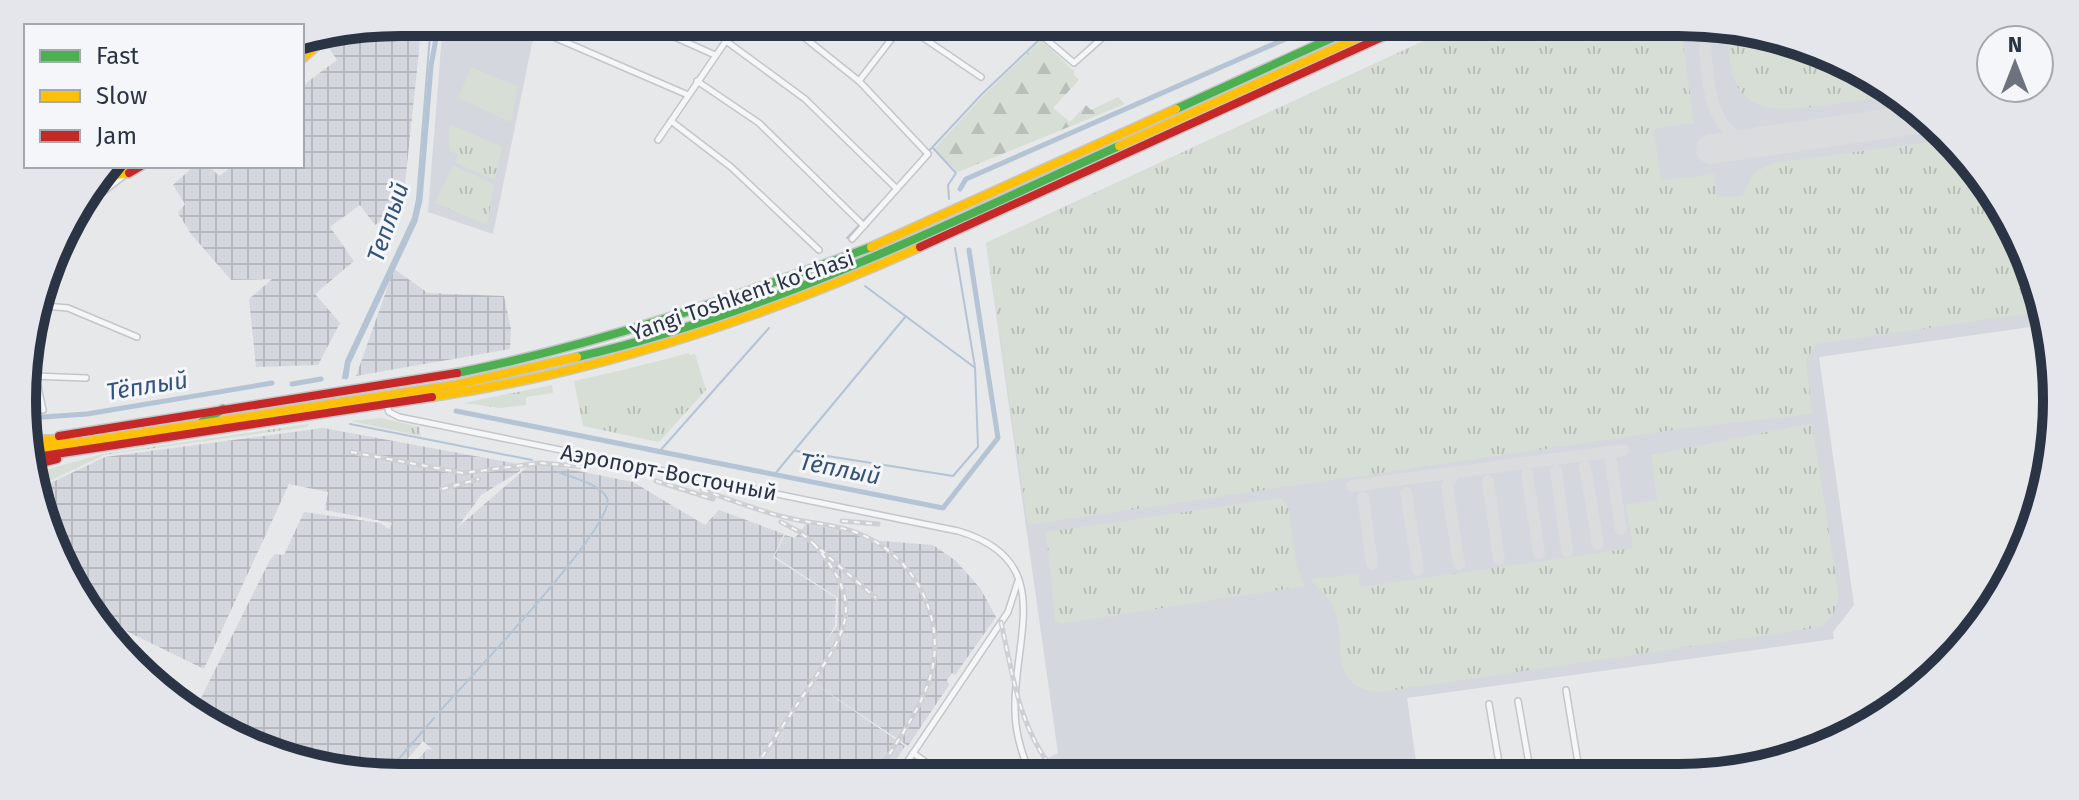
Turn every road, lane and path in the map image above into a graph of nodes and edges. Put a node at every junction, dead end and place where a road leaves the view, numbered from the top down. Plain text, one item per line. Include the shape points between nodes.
1 (551, 36) edge
2 (672, 36) edge
3 (729, 36) edge
4 (803, 36) edge
5 (892, 36) edge
6 (921, 36) edge
7 (1042, 36) edge
8 (1104, 36) edge
9 (1336, 36) edge
10 (1362, 36) edge
11 (1384, 36) edge
12 (726, 41) junction
13 (715, 55) junction
14 (981, 77) dead end
15 (697, 81) junction
16 (859, 81) junction
17 (688, 95) junction
18 (671, 121) junction
19 (658, 140) dead end
20 (138, 168) edge
21 (129, 173) junction
22 (113, 176) edge
23 (895, 188) junction
24 (99, 195) edge
25 (862, 224) junction
26 (852, 239) dead end
27 (819, 250) dead end
28 (48, 306) edge
29 (137, 337) dead end
30 (37, 376) edge
31 (86, 378) dead end
32 (37, 382) edge
33 (387, 405) junction
34 (223, 409) junction
35 (43, 410) dead end
36 (196, 425) junction
37 (106, 442) junction
38 (39, 448) edge
39 (39, 448) edge
40 (39, 448) edge
41 (41, 462) edge
42 (1018, 578) junction
43 (1566, 690) dead end
44 (1518, 701) dead end
45 (1489, 704) dead end
46 (913, 753) junction
47 (906, 764) edge
48 (929, 764) edge
49 (1026, 764) edge
50 (1499, 764) edge
51 (1529, 764) edge
52 (1578, 764) edge

1 - 17 street
2 - 13 street
3 - 12 street
4 - 16 street
5 - 16 street
6 - 14 street
7 - 8 street via 1074,63
9 - 34 main road via 877,245 761,291 522,360
10 - 36 main road, Yangi Toshkent ko‘chasi via 859,264 709,320 499,376
11 - 33 main road, Yangi Toshkent ko‘chasi via 781,305 585,365
12 - 13 street
12 - 23 street via 805,99
13 - 15 street
15 - 17 street
15 - 25 street via 759,123
16 - 23 street via 927,152
17 - 18 street
18 - 19 street
18 - 27 street via 731,167
20 - 21 main road
21 - 22 main road
21 - 24 street
23 - 25 street
25 - 26 street
28 - 29 street via 68,308
30 - 31 street
32 - 35 street
33 - 37 main road, Yangi Toshkent ko‘chasi
33 - 42 street, Аэропорт-Восточный via 399,417 958,531 996,547
34 - 36 main road
34 - 38 main road
36 - 37 main road, Yangi Toshkent ko‘chasi
37 - 39 main road, Yangi Toshkent ko‘chasi
37 - 40 main road
37 - 41 main road
42 - 46 street via 1008,612
42 - 49 street via 1025,620 1015,713
43 - 52 street
44 - 51 street
45 - 50 street
46 - 47 street
46 - 48 street

